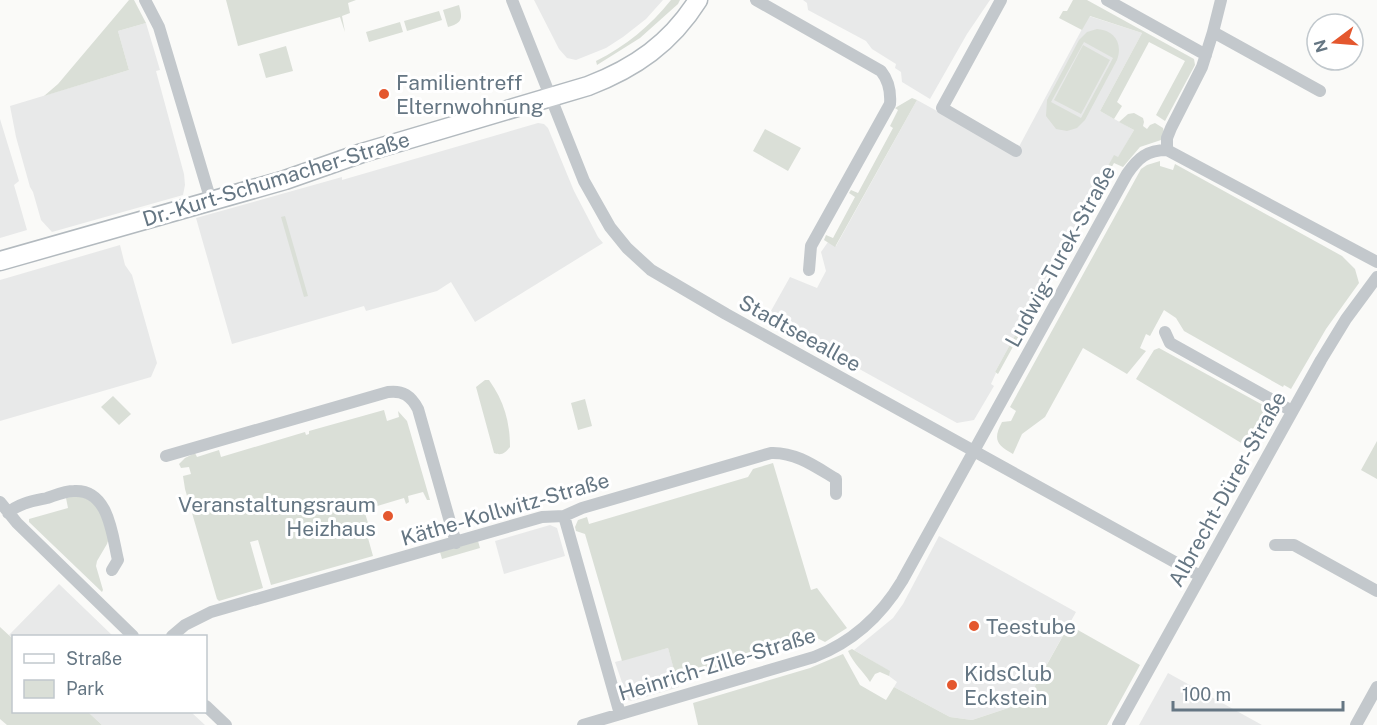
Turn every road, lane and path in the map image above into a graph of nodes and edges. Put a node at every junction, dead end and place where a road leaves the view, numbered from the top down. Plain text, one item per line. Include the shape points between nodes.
1 (145, 0) edge
2 (512, 0) edge
3 (698, 0) edge
4 (756, 0) edge
5 (1001, 0) edge
6 (1107, 0) edge
7 (1221, 0) edge
8 (1213, 32) junction
9 (1206, 55) junction
10 (1320, 91) dead end
11 (552, 98) junction
12 (1167, 150) junction
13 (1016, 151) dead end
14 (211, 201) junction
15 (0, 261) edge
16 (1377, 262) edge
17 (809, 270) dead end
18 (1377, 277) edge
19 (1165, 332) dead end
20 (1292, 411) junction
21 (974, 452) junction
22 (166, 456) dead end
23 (836, 494) dead end
24 (0, 502) edge
25 (8, 513) junction
26 (564, 516) junction
27 (456, 543) junction
28 (1275, 545) dead end
29 (112, 570) dead end
30 (1200, 576) junction
31 (1377, 591) edge
32 (132, 635) edge
33 (173, 635) edge
34 (1377, 687) edge
35 (207, 707) edge
36 (620, 714) junction
37 (226, 725) edge
38 (583, 725) edge
39 (1118, 725) edge
40 (1356, 725) edge

1 - 14 street via 159,27
2 - 11 street, Stadtseeallee
3 - 11 street, Dr.-Kurt-Schumacher-Straße via 664,42 633,66
4 - 17 street via 881,71 891,95 890,104 811,246
5 - 13 street via 942,108
6 - 9 street
7 - 8 street
8 - 9 street
8 - 10 street
9 - 12 street via 1171,128
11 - 14 street, Dr.-Kurt-Schumacher-Straße
11 - 21 street, Stadtseeallee via 600,212 646,266
12 - 16 street
12 - 21 street, Ludwig-Turek-Straße via 1146,152 1126,174
14 - 15 street, Dr.-Kurt-Schumacher-Straße
18 - 20 street, Albrecht-Dürer-Straße via 1341,327
19 - 20 street via 1170,343
20 - 30 street, Albrecht-Dürer-Straße
21 - 30 street, Stadtseeallee
21 - 36 street, Heinrich-Zille-Straße via 893,596 864,628 814,657
22 - 27 street via 388,392 402,392 418,408
23 - 26 street, Käthe-Kollwitz-Straße via 836,479 790,454 771,453
24 - 25 street
25 - 29 street via 21,505 72,491 93,496 109,522 118,560
25 - 32 street
26 - 27 street, Käthe-Kollwitz-Straße via 542,517
26 - 36 street
27 - 33 street, Käthe-Kollwitz-Straße via 211,612
28 - 31 street via 1294,545
30 - 39 street, Albrecht-Dürer-Straße
34 - 40 street
35 - 37 street
36 - 38 street, Heinrich-Zille-Straße

